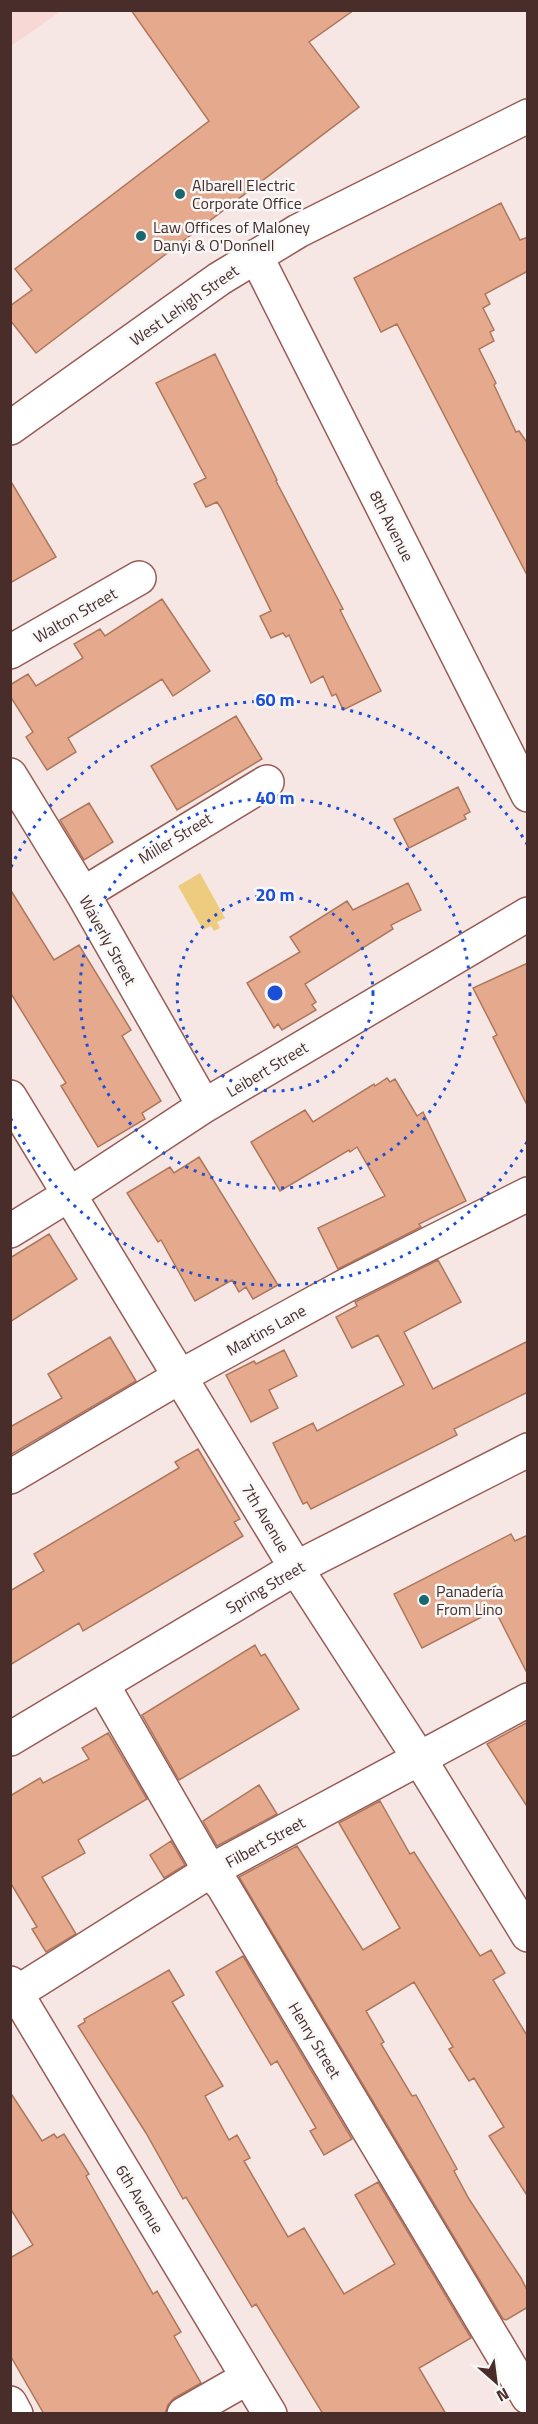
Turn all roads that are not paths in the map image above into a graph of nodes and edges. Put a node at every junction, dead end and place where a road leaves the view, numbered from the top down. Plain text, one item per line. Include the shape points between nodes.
1 (528, 117) edge
2 (256, 256) junction
3 (10, 428) edge
4 (139, 578) dead end
5 (10, 652) edge
6 (10, 775) edge
7 (267, 782) dead end
8 (528, 795) edge
9 (83, 894) junction
10 (528, 914) edge
11 (10, 1097) edge
12 (204, 1106) junction
13 (70, 1194) junction
14 (528, 1194) edge
15 (10, 1231) edge
16 (181, 1376) junction
17 (528, 1450) edge
18 (10, 1477) edge
19 (296, 1568) junction
20 (102, 1684) junction
21 (528, 1700) edge
22 (10, 1739) edge
23 (418, 1758) junction
24 (210, 1871) junction
25 (528, 1935) edge
26 (13, 1991) edge
27 (247, 2378) junction
28 (528, 2397) edge
29 (10, 2403) edge
30 (528, 2409) edge
31 (16, 2414) edge
32 (184, 2414) edge
33 (270, 2414) edge
34 (520, 2414) edge

1 - 2 street, West Lehigh Street via 298,231
2 - 3 street, West Lehigh Street
2 - 8 street, 8th Avenue
4 - 5 street, Walton Street
6 - 9 street, Waverly Street
7 - 9 street, Miller Street
9 - 12 street, Waverly Street
10 - 12 street, Leibert Street
11 - 13 street, 7th Avenue
12 - 13 street, Leibert Street
13 - 15 street, Leibert Street
13 - 16 street, 7th Avenue
14 - 16 street, Martins Lane via 345,1286
16 - 18 street, Martins Lane
16 - 19 street, 7th Avenue
17 - 19 street, Spring Street
19 - 20 street, Spring Street
19 - 23 street, 7th Avenue
20 - 22 street, Spring Street
20 - 24 street, Henry Street
21 - 23 street, Filbert Street
23 - 24 street, Filbert Street
23 - 25 street, 7th Avenue
24 - 26 street, Filbert Street
24 - 28 street, Henry Street via 223,1886
26 - 27 street, 6th Avenue
27 - 32 street
27 - 33 street, 6th Avenue
29 - 31 street
30 - 34 street

